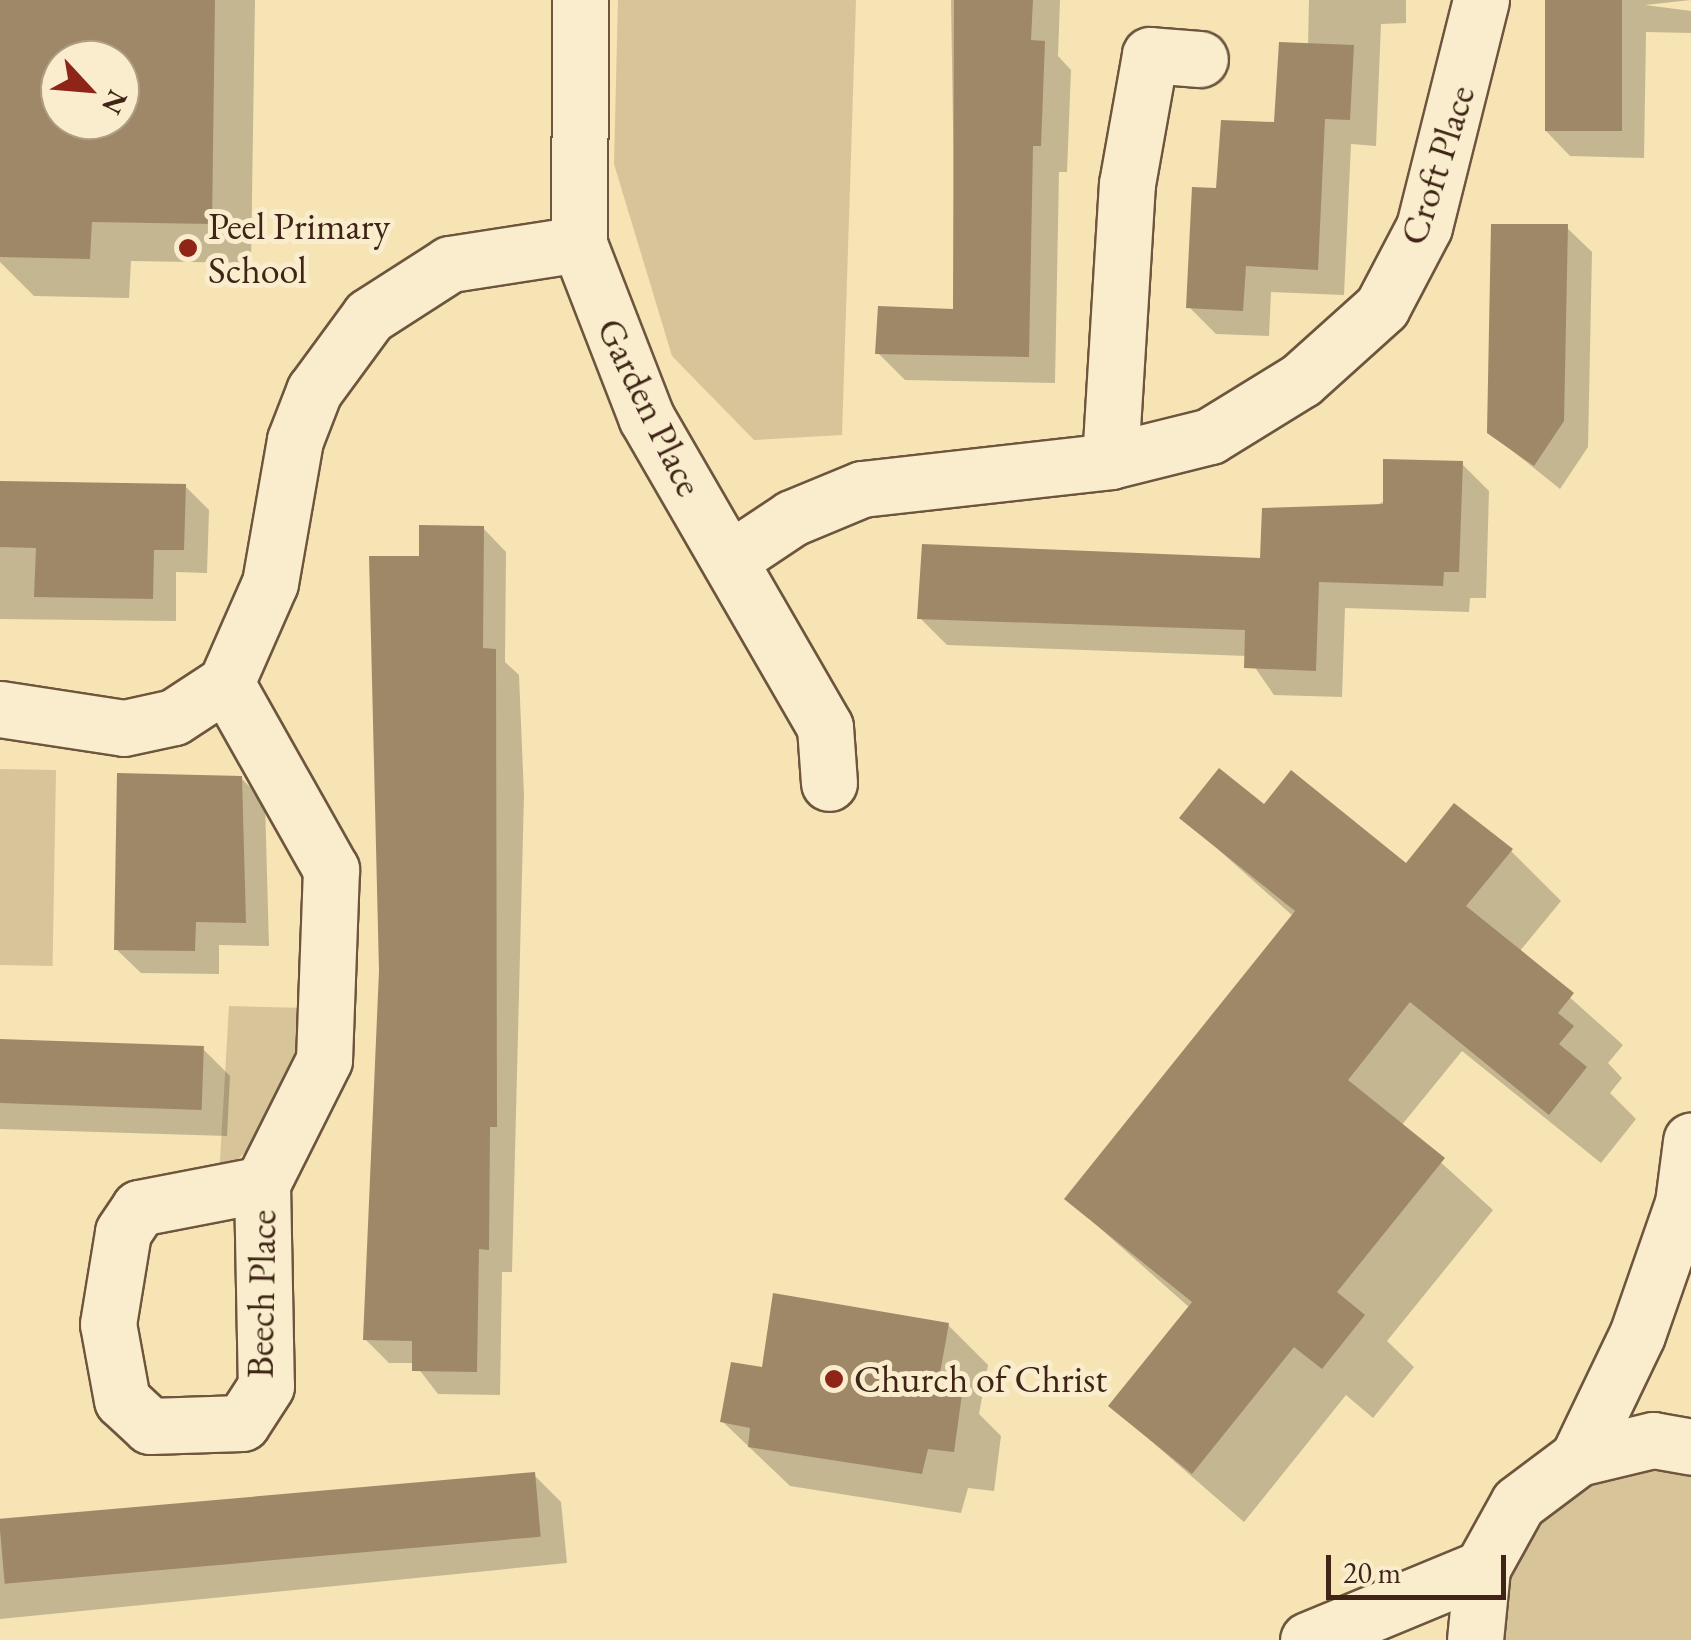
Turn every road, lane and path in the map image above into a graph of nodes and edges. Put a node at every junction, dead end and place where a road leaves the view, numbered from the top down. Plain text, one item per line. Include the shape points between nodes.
1 (580, 0) edge
2 (1482, 0) edge
3 (1200, 60) dead end
4 (579, 244) junction
5 (1110, 461) junction
6 (732, 558) junction
7 (226, 683) junction
8 (0, 708) edge
9 (830, 783) dead end
10 (1691, 1141) edge
11 (262, 1184) junction
12 (1683, 1202) junction
13 (1691, 1290) edge
14 (1691, 1447) edge
15 (1578, 1458) junction
16 (1482, 1568) junction
17 (1308, 1640) edge
18 (1474, 1640) edge

1 - 4 street, Garden Place
2 - 5 street, Croft Place via 1430,210 1382,307 1301,380 1210,436
3 - 5 street via 1150,56 1127,184
4 - 6 street, Garden Place via 646,417
4 - 7 street via 450,264 368,316 314,391 295,440 270,584
5 - 6 street, Croft Place via 862,489
6 - 9 street, Garden Place via 824,727
7 - 8 street via 174,717 124,728
7 - 11 street, Beech Place via 331,868 324,1060
10 - 12 street
11 - 11 street, Beech Place via 139,1208 123,1232 108,1324 122,1400 150,1426 242,1424 266,1386
12 - 13 street
12 - 15 street via 1637,1335
14 - 15 street via 1654,1440
15 - 16 street via 1518,1503
16 - 17 street
16 - 18 street

